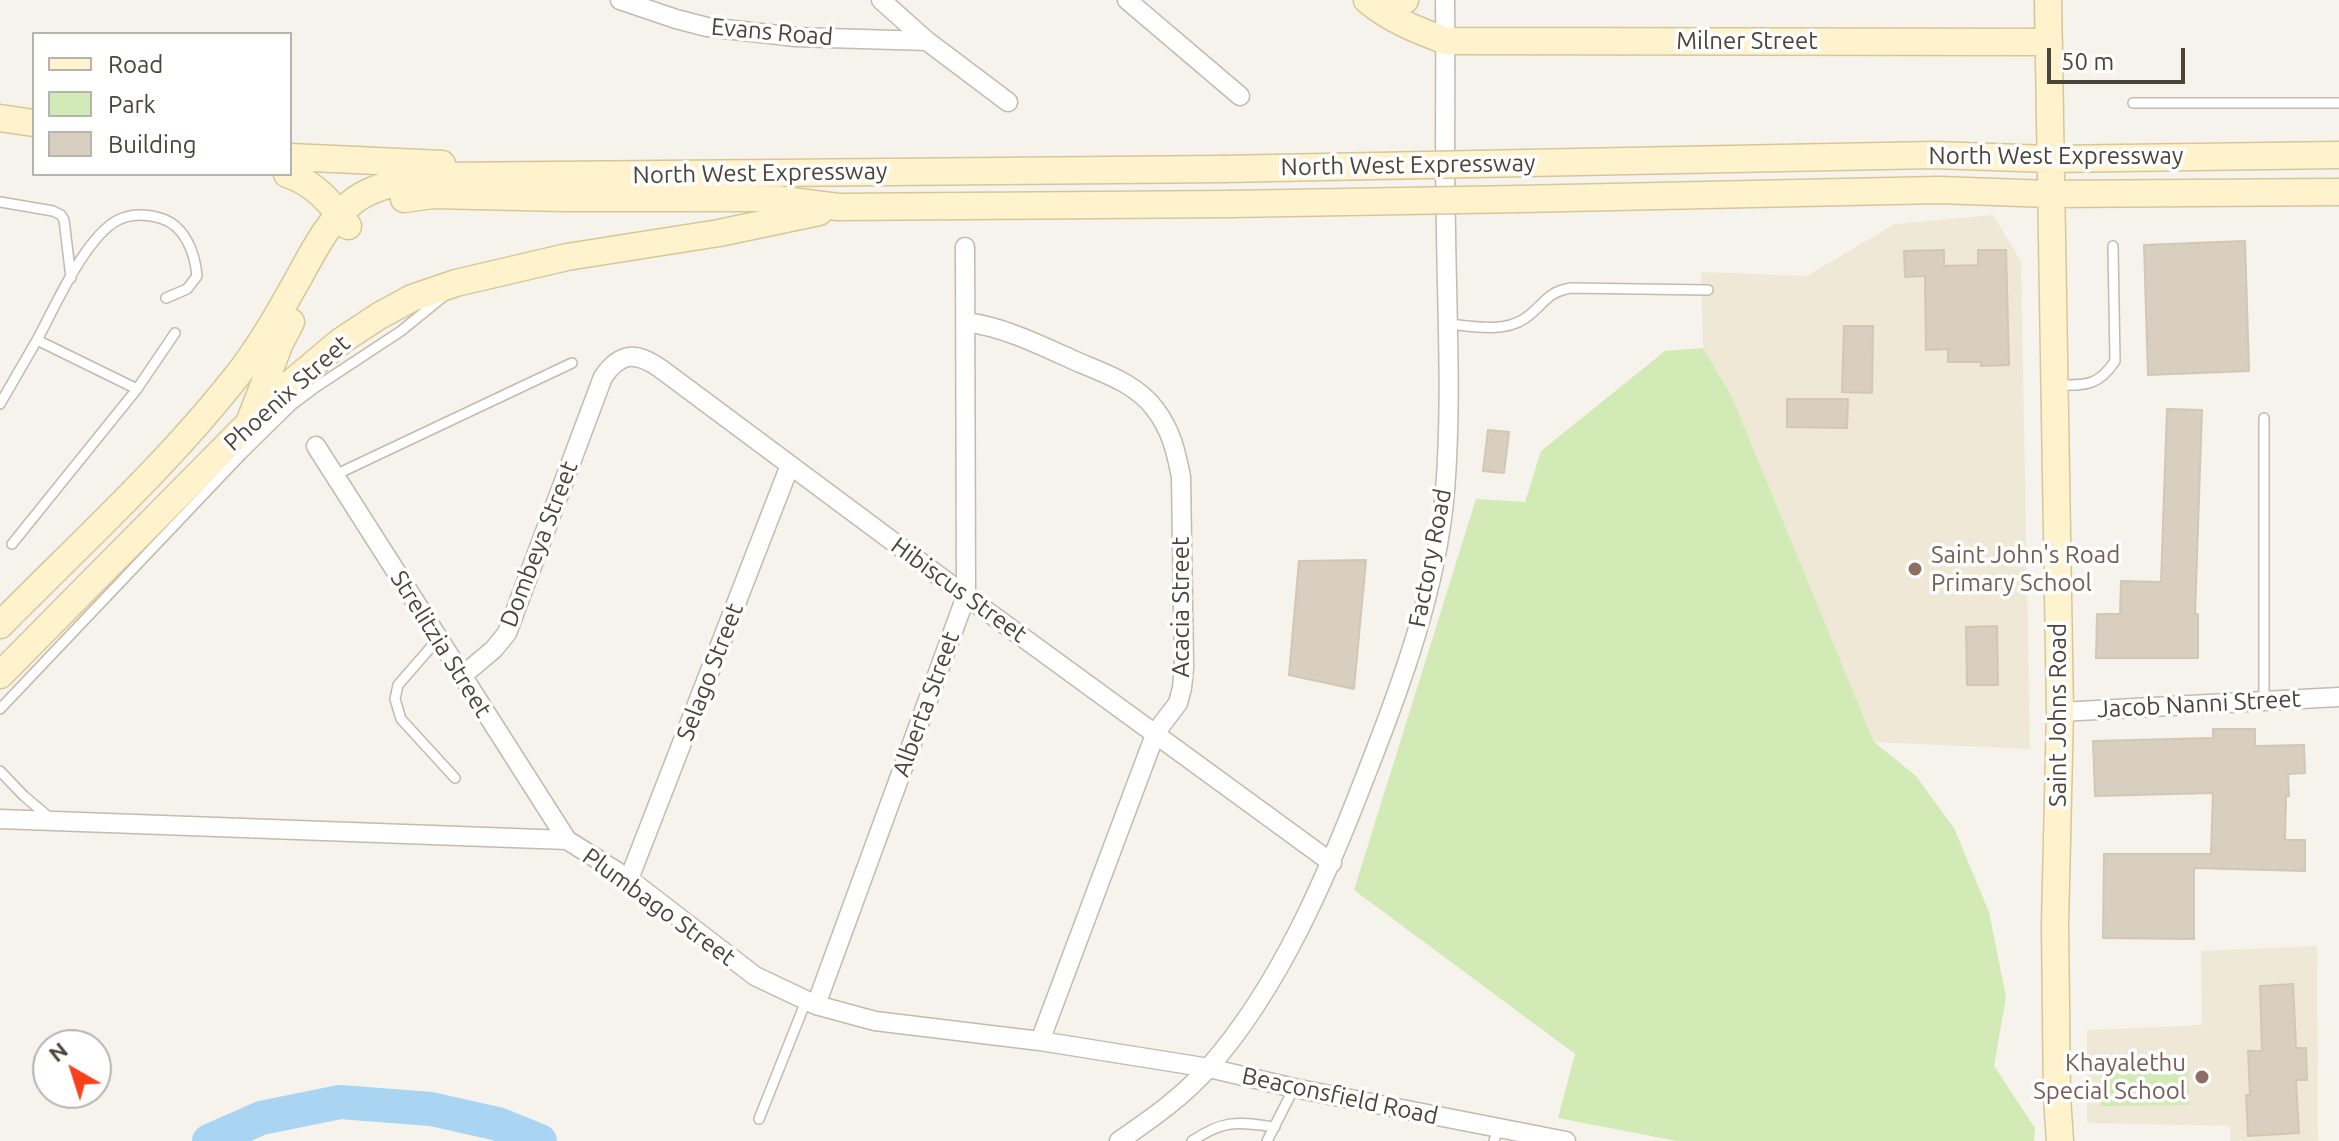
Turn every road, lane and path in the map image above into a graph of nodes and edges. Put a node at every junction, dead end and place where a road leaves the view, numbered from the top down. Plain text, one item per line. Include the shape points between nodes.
1 (620, 0) edge
2 (881, 0) edge
3 (1127, 0) edge
4 (1405, 0) edge
5 (1445, 0) edge
6 (2048, 0) edge
7 (1370, 2) edge
8 (927, 41) junction
9 (1446, 41) junction
10 (2049, 42) junction
11 (1240, 96) dead end
12 (1008, 102) dead end
13 (2133, 103) dead end
14 (2339, 103) edge
15 (0, 118) edge
16 (32, 123) edge
17 (2339, 155) edge
18 (292, 157) edge
19 (2050, 159) junction
20 (619, 175) junction
21 (292, 176) edge
22 (477, 176) joint
23 (2339, 192) edge
24 (2050, 194) junction
25 (0, 202) edge
26 (838, 207) junction
27 (344, 220) junction
28 (2113, 246) dead end
29 (965, 247) dead end
30 (71, 278) junction
31 (456, 283) junction
32 (1708, 290) dead end
33 (166, 298) dead end
34 (966, 322) junction
35 (1448, 324) junction
36 (175, 333) dead end
37 (37, 340) junction
38 (572, 363) dead end
39 (2054, 385) junction
40 (137, 389) junction
41 (594, 396) joint
42 (0, 404) edge
43 (2264, 418) dead end
44 (249, 423) junction
45 (316, 446) dead end
46 (790, 465) junction
47 (335, 475) junction
48 (12, 544) dead end
49 (966, 596) junction
50 (13, 626) edge
51 (438, 639) junction
52 (0, 675) edge
53 (461, 677) junction
54 (2339, 697) edge
55 (2264, 701) junction
56 (0, 709) edge
57 (2060, 712) junction
58 (1156, 732) junction
59 (0, 771) edge
60 (455, 778) dead end
61 (0, 819) edge
62 (53, 821) junction
63 (567, 840) junction
64 (1332, 863) junction
65 (629, 879) junction
66 (811, 1003) junction
67 (1040, 1041) junction
68 (1209, 1068) junction
69 (1294, 1088) junction
70 (759, 1119) dead end
71 (1275, 1127) junction
72 (1496, 1135) edge
73 (1119, 1141) edge
74 (1192, 1141) edge
75 (1267, 1141) edge
76 (1566, 1141) edge
77 (2060, 1141) edge

1 - 8 street, Evans Road via 707,27 796,37
2 - 8 street
3 - 11 street
4 - 7 main road
5 - 9 street, Factory Road
6 - 10 main road, Saint Johns Road
7 - 9 main road
8 - 12 street
9 - 10 main road, Milner Street
9 - 35 street, Factory Road
10 - 19 main road, Saint Johns Road
13 - 14 lane
15 - 16 main road
17 - 19 main road, North West Expressway
18 - 20 main road
19 - 20 main road, North West Expressway, bridge via 1934,155
19 - 24 main road, Saint Johns Road
20 - 22 main road, North West Expressway
21 - 27 main road via 310,183
22 - 27 main road, Phoenix Street via 398,182 356,200
23 - 24 main road, North West Expressway
24 - 26 main road, North West Expressway, bridge via 1939,190
24 - 39 main road, Saint Johns Road
25 - 30 lane via 61,215
26 - 27 main road via 767,198 433,195 390,201
26 - 31 main road, Phoenix Street
27 - 44 main road via 280,343
27 - 50 main road, Phoenix Street via 319,242 267,333 221,396
28 - 39 lane via 2115,361 2105,376 2086,385
29 - 34 street, Alberta Street
30 - 33 lane via 104,230 118,220 149,215 184,234 197,271 191,286
30 - 37 lane
31 - 44 main road, Phoenix Street via 412,298 341,341
31 - 56 lane via 425,314 292,405
32 - 35 lane via 1571,288 1548,295 1524,320 1509,326
34 - 49 street, Alberta Street
34 - 58 street, Acacia Street via 1006,331 1121,381 1154,407 1169,430 1181,477 1184,668 1178,703
35 - 64 street, Factory Road via 1445,491 1438,542 1384,730
36 - 40 lane
37 - 40 lane
37 - 42 lane
38 - 47 lane
39 - 57 main road, Saint Johns Road
40 - 48 lane
41 - 46 street, Hibiscus Street via 610,366 634,356 646,358
41 - 53 street, Dombeya Street via 507,633
43 - 55 lane
44 - 50 main road, Phoenix Street
45 - 47 street, Strelitzia Street
46 - 49 street, Hibiscus Street
46 - 65 street, Selago Street
47 - 51 street, Strelitzia Street
49 - 58 street, Hibiscus Street
49 - 66 street, Alberta Street
50 - 52 main road, Phoenix Street
51 - 53 street, Strelitzia Street
51 - 60 lane via 398,685 395,699 401,719
53 - 63 street, Strelitzia Street
54 - 55 street, Jacob Nanni Street
55 - 57 street, Jacob Nanni Street
57 - 77 main road, Saint Johns Road via 2055,925
58 - 64 street, Hibiscus Street
58 - 67 street, Acacia Street
59 - 62 lane
61 - 62 street, Plumbago Street
62 - 63 street, Plumbago Street
63 - 65 street, Plumbago Street
64 - 68 street, Factory Road via 1246,1020
65 - 66 street, Plumbago Street via 755,976
66 - 67 street, Plumbago Street via 875,1021
66 - 70 lane
67 - 68 street, Plumbago Street
68 - 69 street, Beaconsfield Road
68 - 73 street, Factory Road via 1171,1104
69 - 71 lane
69 - 72 street, Beaconsfield Road
71 - 74 lane via 1235,1122
71 - 75 lane
72 - 76 street, Beaconsfield Road

